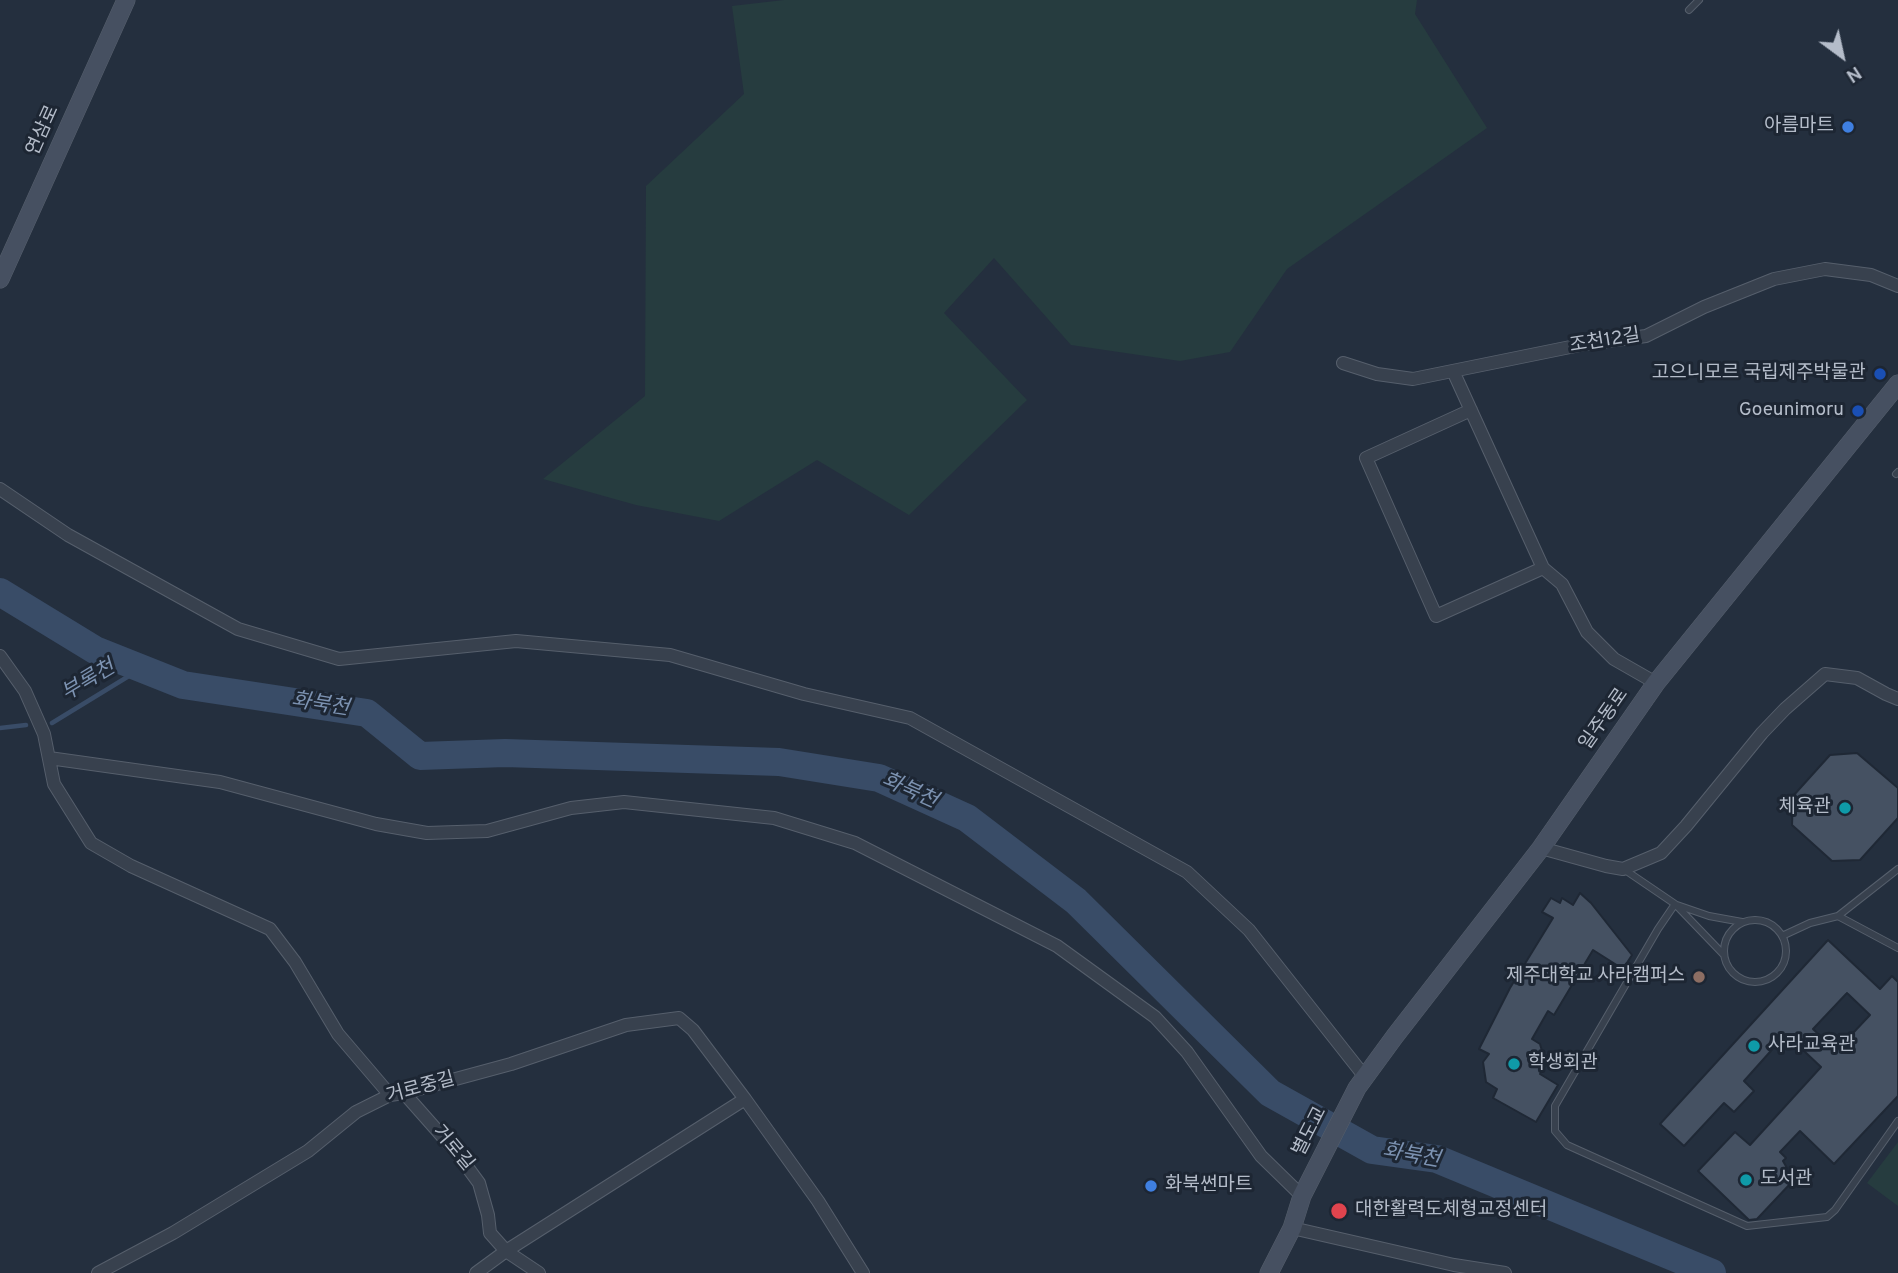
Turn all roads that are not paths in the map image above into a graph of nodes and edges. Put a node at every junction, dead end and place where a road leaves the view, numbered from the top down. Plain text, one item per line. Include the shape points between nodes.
1 (127, 0) edge
2 (1699, 0) edge
3 (1689, 10) dead end
4 (0, 279) edge
5 (1898, 286) edge
6 (1343, 363) dead end
7 (1453, 371) junction
8 (1898, 384) edge
9 (1471, 410) junction
10 (0, 489) edge
11 (1543, 568) junction
12 (0, 656) edge
13 (1656, 683) junction
14 (1898, 699) edge
15 (49, 758) junction
16 (1541, 848) junction
17 (1623, 869) junction
18 (1898, 869) edge
19 (1675, 904) junction
20 (1838, 916) junction
21 (1742, 922) junction
22 (1782, 936) junction
23 (1898, 948) edge
24 (1724, 955) junction
25 (1361, 1083) junction
26 (404, 1093) junction
27 (390, 1094) junction
28 (745, 1099) junction
29 (1898, 1121) edge
30 (1301, 1196) junction
31 (1292, 1227) junction
32 (506, 1251) junction
33 (98, 1273) edge
34 (476, 1273) edge
35 (539, 1273) edge
36 (863, 1273) edge
37 (1269, 1273) edge
38 (1505, 1273) edge

1 - 4 main road, 연삼로
2 - 3 lane
5 - 7 street, 조천12길 via 1871,275 1825,269 1774,279 1646,336
6 - 7 street, 조천12길 via 1412,379
7 - 9 street
8 - 13 main road, 일주동로
9 - 11 street
9 - 11 street via 1366,458 1436,616
10 - 25 street via 68,535 238,629 340,659 516,641 670,655 804,694 910,718 1187,872 1249,930
11 - 13 street via 1562,584 1587,632 1614,659
12 - 15 street via 25,691
13 - 16 main road, 일주동로
14 - 17 street via 1857,677 1825,674 1762,733 1661,853
15 - 27 street via 54,784 91,843 270,929 338,1034
15 - 30 street via 220,782 427,833 487,831 570,808 624,802 774,818 855,843 1057,946 1154,1017 1187,1052 1261,1156
16 - 17 street
16 - 25 main road, 일주동로
17 - 19 lane
18 - 20 lane
19 - 21 lane
19 - 24 lane
19 - 29 lane via 1555,1107 1555,1131 1567,1145 1747,1226 1827,1217
20 - 22 lane
20 - 23 lane
21 - 22 lane via 1760,920
21 - 24 lane via 1728,935
22 - 24 lane via 1782,965 1769,978 1740,978
25 - 30 main road, 별도교
26 - 27 street, 거로중길
26 - 28 street, 거로중길 via 511,1064 626,1025 679,1018
26 - 32 street, 거로길 via 479,1183 490,1233
27 - 33 street, 거로중길 via 356,1111 308,1152
28 - 32 street
28 - 36 street, 거로중길
30 - 31 main road
31 - 37 main road
31 - 38 street
32 - 34 street
32 - 35 street, 거로길

